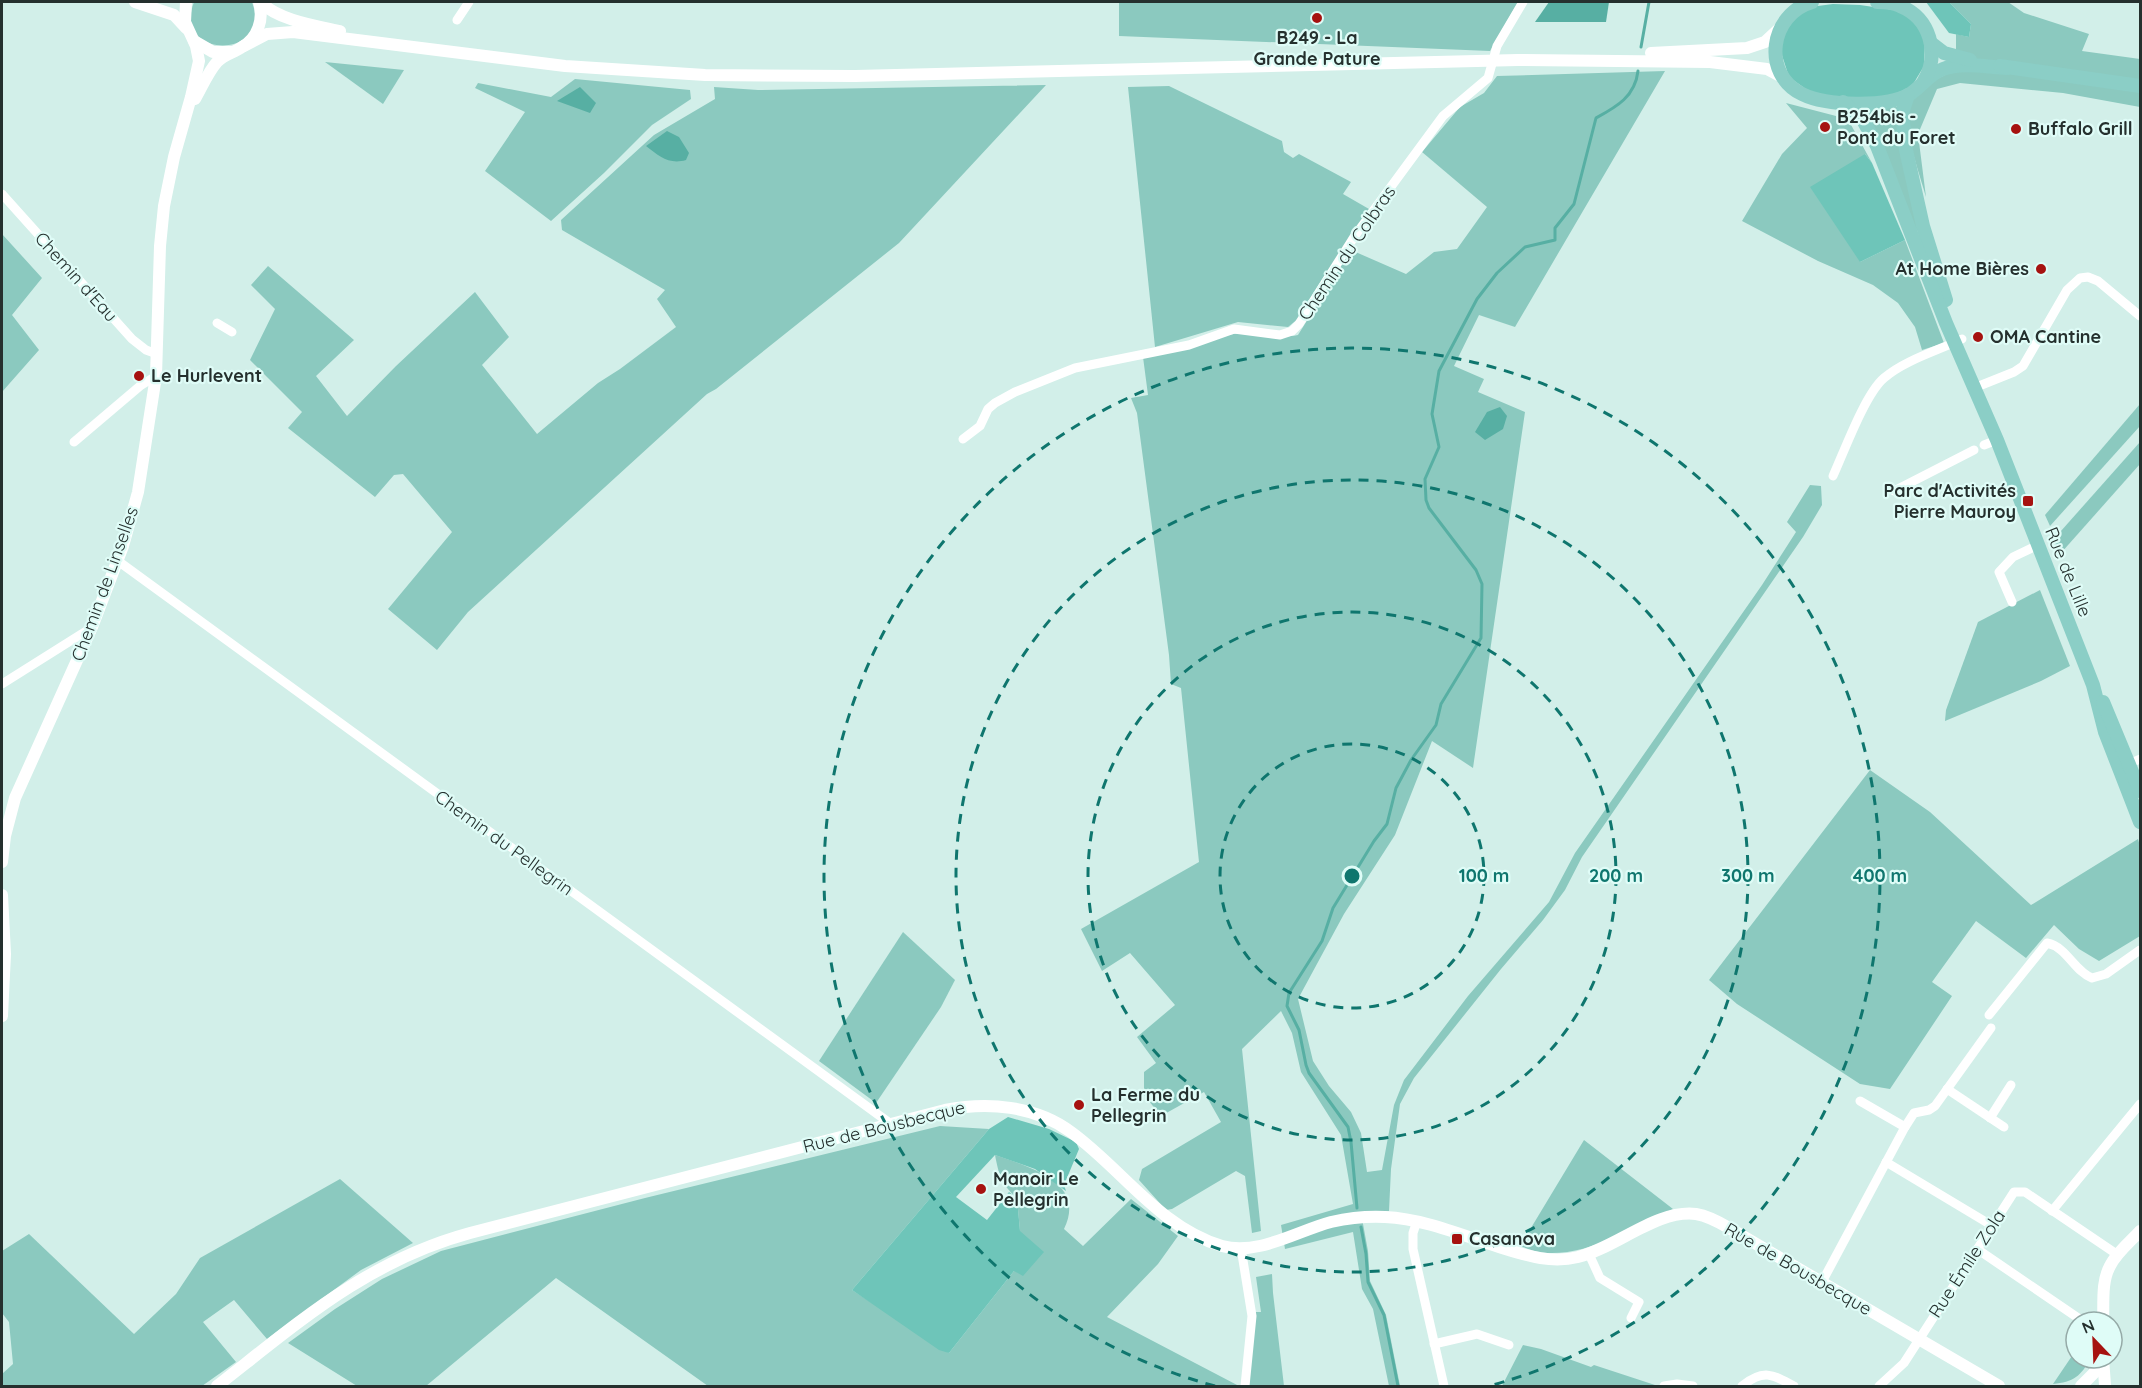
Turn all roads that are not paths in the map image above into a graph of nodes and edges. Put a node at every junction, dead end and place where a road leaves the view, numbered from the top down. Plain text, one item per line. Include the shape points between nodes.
1 (135, 2) edge
2 (186, 2) edge
3 (260, 2) edge
4 (469, 2) edge
5 (1523, 2) edge
6 (1812, 2) edge
7 (1877, 2) edge
8 (1903, 5) edge
9 (1795, 7) edge
10 (457, 20) dead end
11 (1780, 28) junction
12 (189, 34) junction
13 (1931, 43) junction
14 (400, 45) junction
15 (244, 46) junction
16 (231, 52) junction
17 (1492, 60) junction
18 (1518, 60) junction
19 (2007, 68) junction
20 (1784, 78) junction
21 (1924, 81) junction
22 (2140, 86) edge
23 (1908, 95) junction
24 (1844, 102) junction
25 (186, 116) junction
26 (2, 194) edge
27 (2140, 316) edge
28 (217, 322) dead end
29 (232, 332) dead end
30 (1959, 341) junction
31 (157, 354) junction
32 (156, 376) junction
33 (1978, 386) junction
34 (963, 439) dead end
35 (74, 442) dead end
36 (1974, 450) dead end
37 (1833, 476) dead end
38 (1894, 491) dead end
39 (2038, 545) junction
40 (118, 561) junction
41 (2012, 602) dead end
42 (92, 627) junction
43 (2, 684) edge
44 (2130, 764) edge
45 (2140, 791) edge
46 (2140, 822) edge
47 (2, 862) edge
48 (2, 895) edge
49 (2140, 950) edge
50 (1989, 1015) dead end
51 (2, 1016) edge
52 (1991, 1028) dead end
53 (2012, 1085) dead end
54 (1947, 1089) junction
55 (1860, 1101) dead end
56 (2140, 1104) edge
57 (1990, 1118) junction
58 (891, 1124) junction
59 (1905, 1127) junction
60 (2004, 1127) dead end
61 (1886, 1162) junction
62 (2052, 1211) junction
63 (1418, 1221) junction
64 (1991, 1226) junction
65 (2140, 1231) edge
66 (1241, 1248) junction
67 (1977, 1249) junction
68 (1588, 1254) junction
69 (2118, 1255) junction
70 (1822, 1282) junction
71 (2066, 1310) edge
72 (2104, 1310) edge
73 (1631, 1318) dead end
74 (1918, 1340) junction
75 (1434, 1344) junction
76 (1509, 1345) dead end
77 (2095, 1370) edge
78 (2103, 1370) edge
79 (2082, 1384) edge
80 (2105, 1385) edge
81 (217, 1386) edge
82 (1245, 1386) edge
83 (1444, 1386) edge
84 (1664, 1386) edge
85 (1693, 1386) edge
86 (1742, 1386) edge
87 (1794, 1386) edge
88 (1879, 1386) edge
89 (1999, 1386) edge

1 - 12 street via 174,15
2 - 12 street via 184,18
3 - 14 street via 298,21
3 - 15 street via 259,28
4 - 10 street
5 - 17 street, Chemin du Colbras
6 - 9 main road
7 - 8 main road
8 - 13 main road via 1924,25
9 - 11 main road
11 - 18 street via 1765,42 1739,49
11 - 20 main road via 1775,54
12 - 16 street via 208,50
12 - 25 street via 199,61
13 - 19 main road via 1949,55
13 - 21 main road via 1931,63
14 - 15 street via 284,32 267,34
14 - 17 street via 594,69 773,76
15 - 16 street
16 - 25 street via 215,64
17 - 18 street
17 - 34 street, Chemin du Colbras via 1488,78 1443,116 1358,231 1292,331 1280,335 1234,329 1189,345 1075,368 995,403 980,426
18 - 20 street via 1710,62 1767,69
19 - 21 main road via 1955,65
19 - 22 main road
20 - 24 main road via 1808,97
21 - 23 main road
23 - 24 main road via 1887,102
23 - 30 main road, Rue de Lille via 1902,119 1918,202
24 - 30 main road, Rue de Lille via 1860,116 1874,140
25 - 31 street, Chemin de Linselles via 163,218
26 - 31 street, Chemin d'Eau via 132,339
27 - 33 street via 2098,281 2080,278 2067,290 2023,366
28 - 29 street
30 - 33 main road, Rue de Lille
30 - 37 street via 1879,382
31 - 32 street, Chemin de Linselles
32 - 35 street
32 - 40 street, Chemin de Linselles via 138,492
33 - 39 main road, Rue de Lille via 1992,412 1990,442
36 - 38 street
39 - 41 street via 2013,557 1999,572
39 - 44 main road, Rue de Lille via 2093,685
40 - 42 street, Chemin de Linselles
40 - 58 street, Chemin du Pellegrin
42 - 43 street
42 - 47 street, Chemin de Linselles via 23,776 9,818
44 - 45 main road, Rue de Lille
44 - 46 main road, Rue de Lille
48 - 51 street
49 - 50 street via 2106,974 2092,978 2064,952 2047,943
52 - 54 street
53 - 57 street
54 - 57 street
54 - 59 street via 1933,1108 1914,1113
55 - 59 street
56 - 62 street
57 - 60 street
58 - 66 street, Rue de Bousbecque via 970,1106 1001,1107 1036,1115 1071,1132 1176,1223 1213,1242
58 - 81 street, Rue de Bousbecque via 426,1247 390,1262 344,1289
59 - 61 street
61 - 64 street
61 - 70 street
62 - 64 street, Rue Émile Zola via 2018,1191 2011,1195
62 - 69 street
63 - 66 street, Rue de Bousbecque via 1381,1217 1343,1220
63 - 68 street, Rue de Bousbecque via 1539,1259 1561,1260
63 - 75 street via 1413,1249
64 - 67 street, Rue Émile Zola
65 - 69 street
66 - 82 street via 1252,1316
67 - 71 street
67 - 74 street, Rue Émile Zola
68 - 70 street, Rue de Bousbecque via 1670,1216 1697,1214 1721,1223
68 - 73 street via 1600,1278 1639,1302
69 - 72 street via 2106,1276
70 - 74 street, Rue de Bousbecque
74 - 88 street, Rue Émile Zola via 1904,1363
74 - 89 street, Rue de Bousbecque
75 - 76 street via 1476,1334
75 - 83 street
77 - 79 street
78 - 80 street
79 - 80 street via 2098,1379
84 - 85 street
86 - 87 street via 1768,1374

